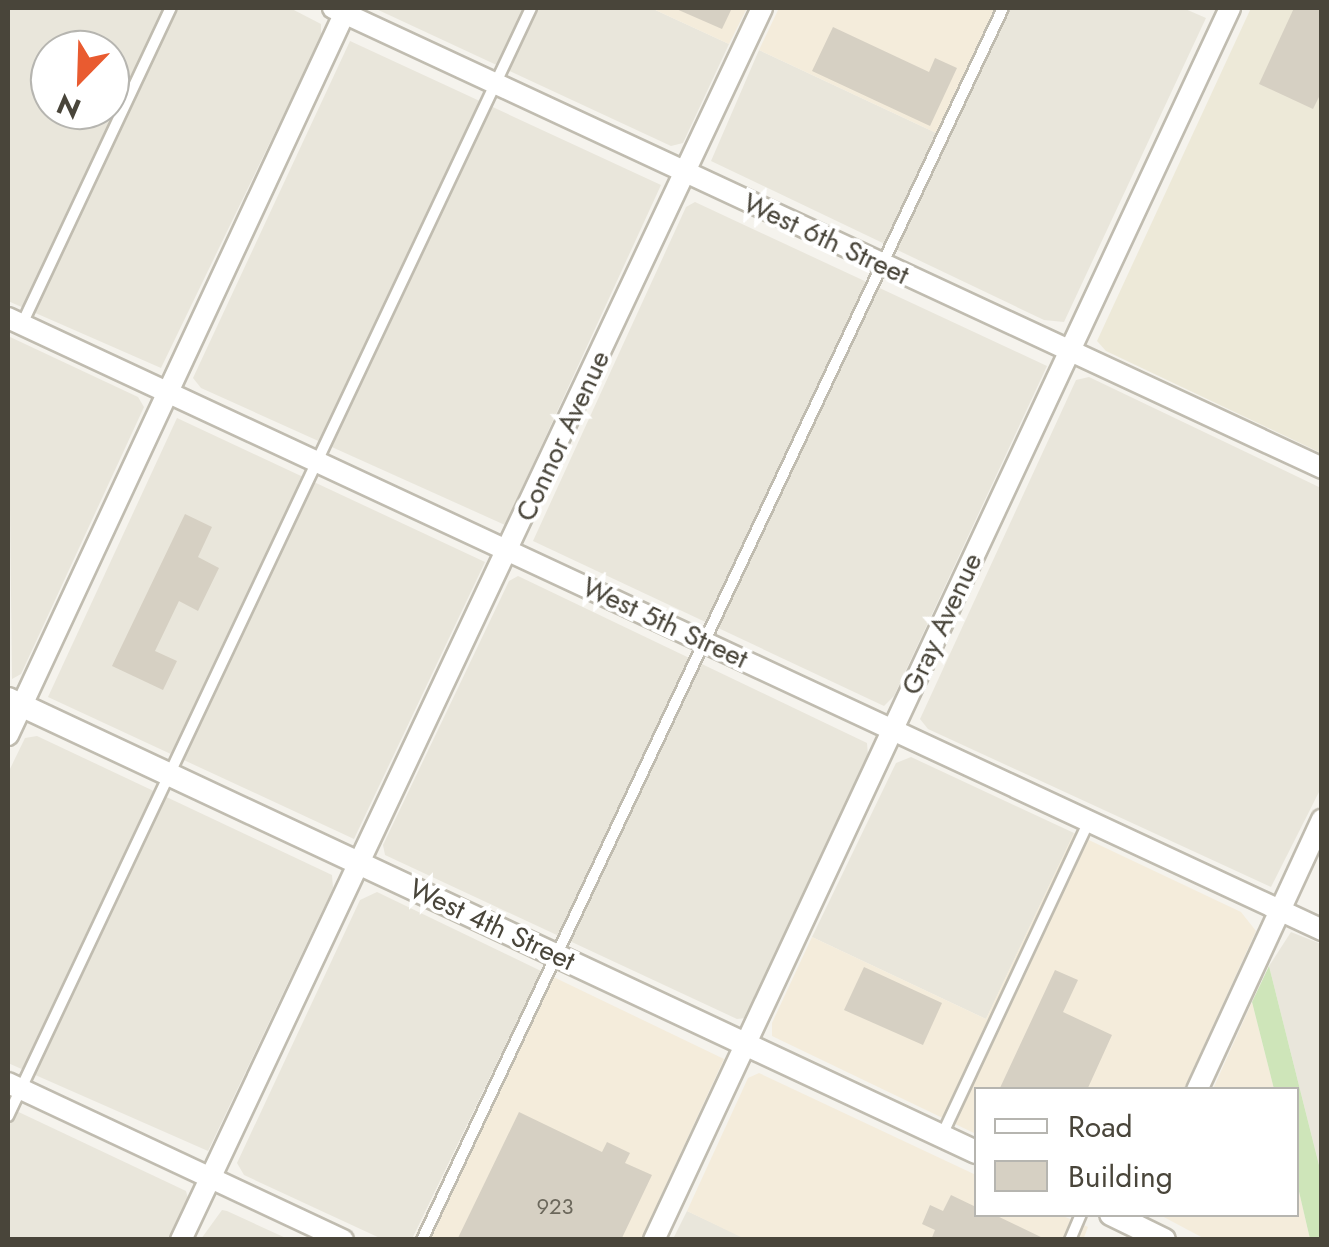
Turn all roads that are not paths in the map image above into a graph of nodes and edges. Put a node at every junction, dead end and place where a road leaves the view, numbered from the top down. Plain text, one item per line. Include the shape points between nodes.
1 (171, 8) edge
2 (531, 8) edge
3 (762, 8) edge
4 (1003, 8) edge
5 (1230, 8) edge
6 (341, 9) edge
7 (495, 83) junction
8 (684, 174) junction
9 (882, 264) junction
10 (14, 321) edge
11 (1070, 352) junction
12 (168, 392) junction
13 (316, 461) junction
14 (1322, 468) edge
15 (510, 550) junction
16 (704, 641) junction
17 (14, 702) edge
18 (892, 730) junction
19 (8, 735) edge
20 (167, 774) junction
21 (1089, 820) junction
22 (1322, 820) edge
23 (361, 863) junction
24 (1279, 910) junction
25 (1322, 930) edge
26 (556, 955) junction
27 (745, 1044) junction
28 (14, 1086) edge
29 (1198, 1087) edge
30 (8, 1116) edge
31 (942, 1135) junction
32 (974, 1151) edge
33 (210, 1178) junction
34 (1137, 1220) edge
35 (181, 1240) edge
36 (343, 1240) edge
37 (422, 1240) edge
38 (654, 1240) edge
39 (1164, 1240) edge

1 - 10 lane
2 - 7 lane
3 - 8 street, Connor Avenue
4 - 9 lane
5 - 11 street, Gray Avenue
6 - 7 street, West 6th Street
6 - 12 street
7 - 8 street, West 6th Street
7 - 13 lane
8 - 9 street, West 6th Street
8 - 15 street, Connor Avenue
9 - 11 street, West 6th Street
9 - 16 lane
10 - 12 street, West 5th Street
11 - 14 street, West 6th Street
11 - 18 street, Gray Avenue
12 - 13 street, West 5th Street
12 - 17 street
13 - 15 street, West 5th Street
13 - 20 lane
15 - 16 street, West 5th Street
15 - 23 street, Connor Avenue
16 - 18 street, West 5th Street
16 - 26 lane
17 - 19 street
17 - 20 street, West 4th Street
18 - 21 street, West 5th Street
18 - 27 street, Gray Avenue
20 - 23 street, West 4th Street
20 - 28 lane
21 - 24 street, West 5th Street
21 - 31 lane
22 - 24 street
23 - 26 street, West 4th Street
23 - 33 street, Connor Avenue
24 - 25 street, West 5th Street
24 - 29 street
26 - 27 street, West 4th Street
26 - 37 lane
27 - 31 street, West 4th Street
27 - 38 street, Gray Avenue
28 - 30 lane
28 - 33 street
31 - 32 street, West 4th Street
33 - 35 street, Connor Avenue
33 - 36 street
34 - 39 street

